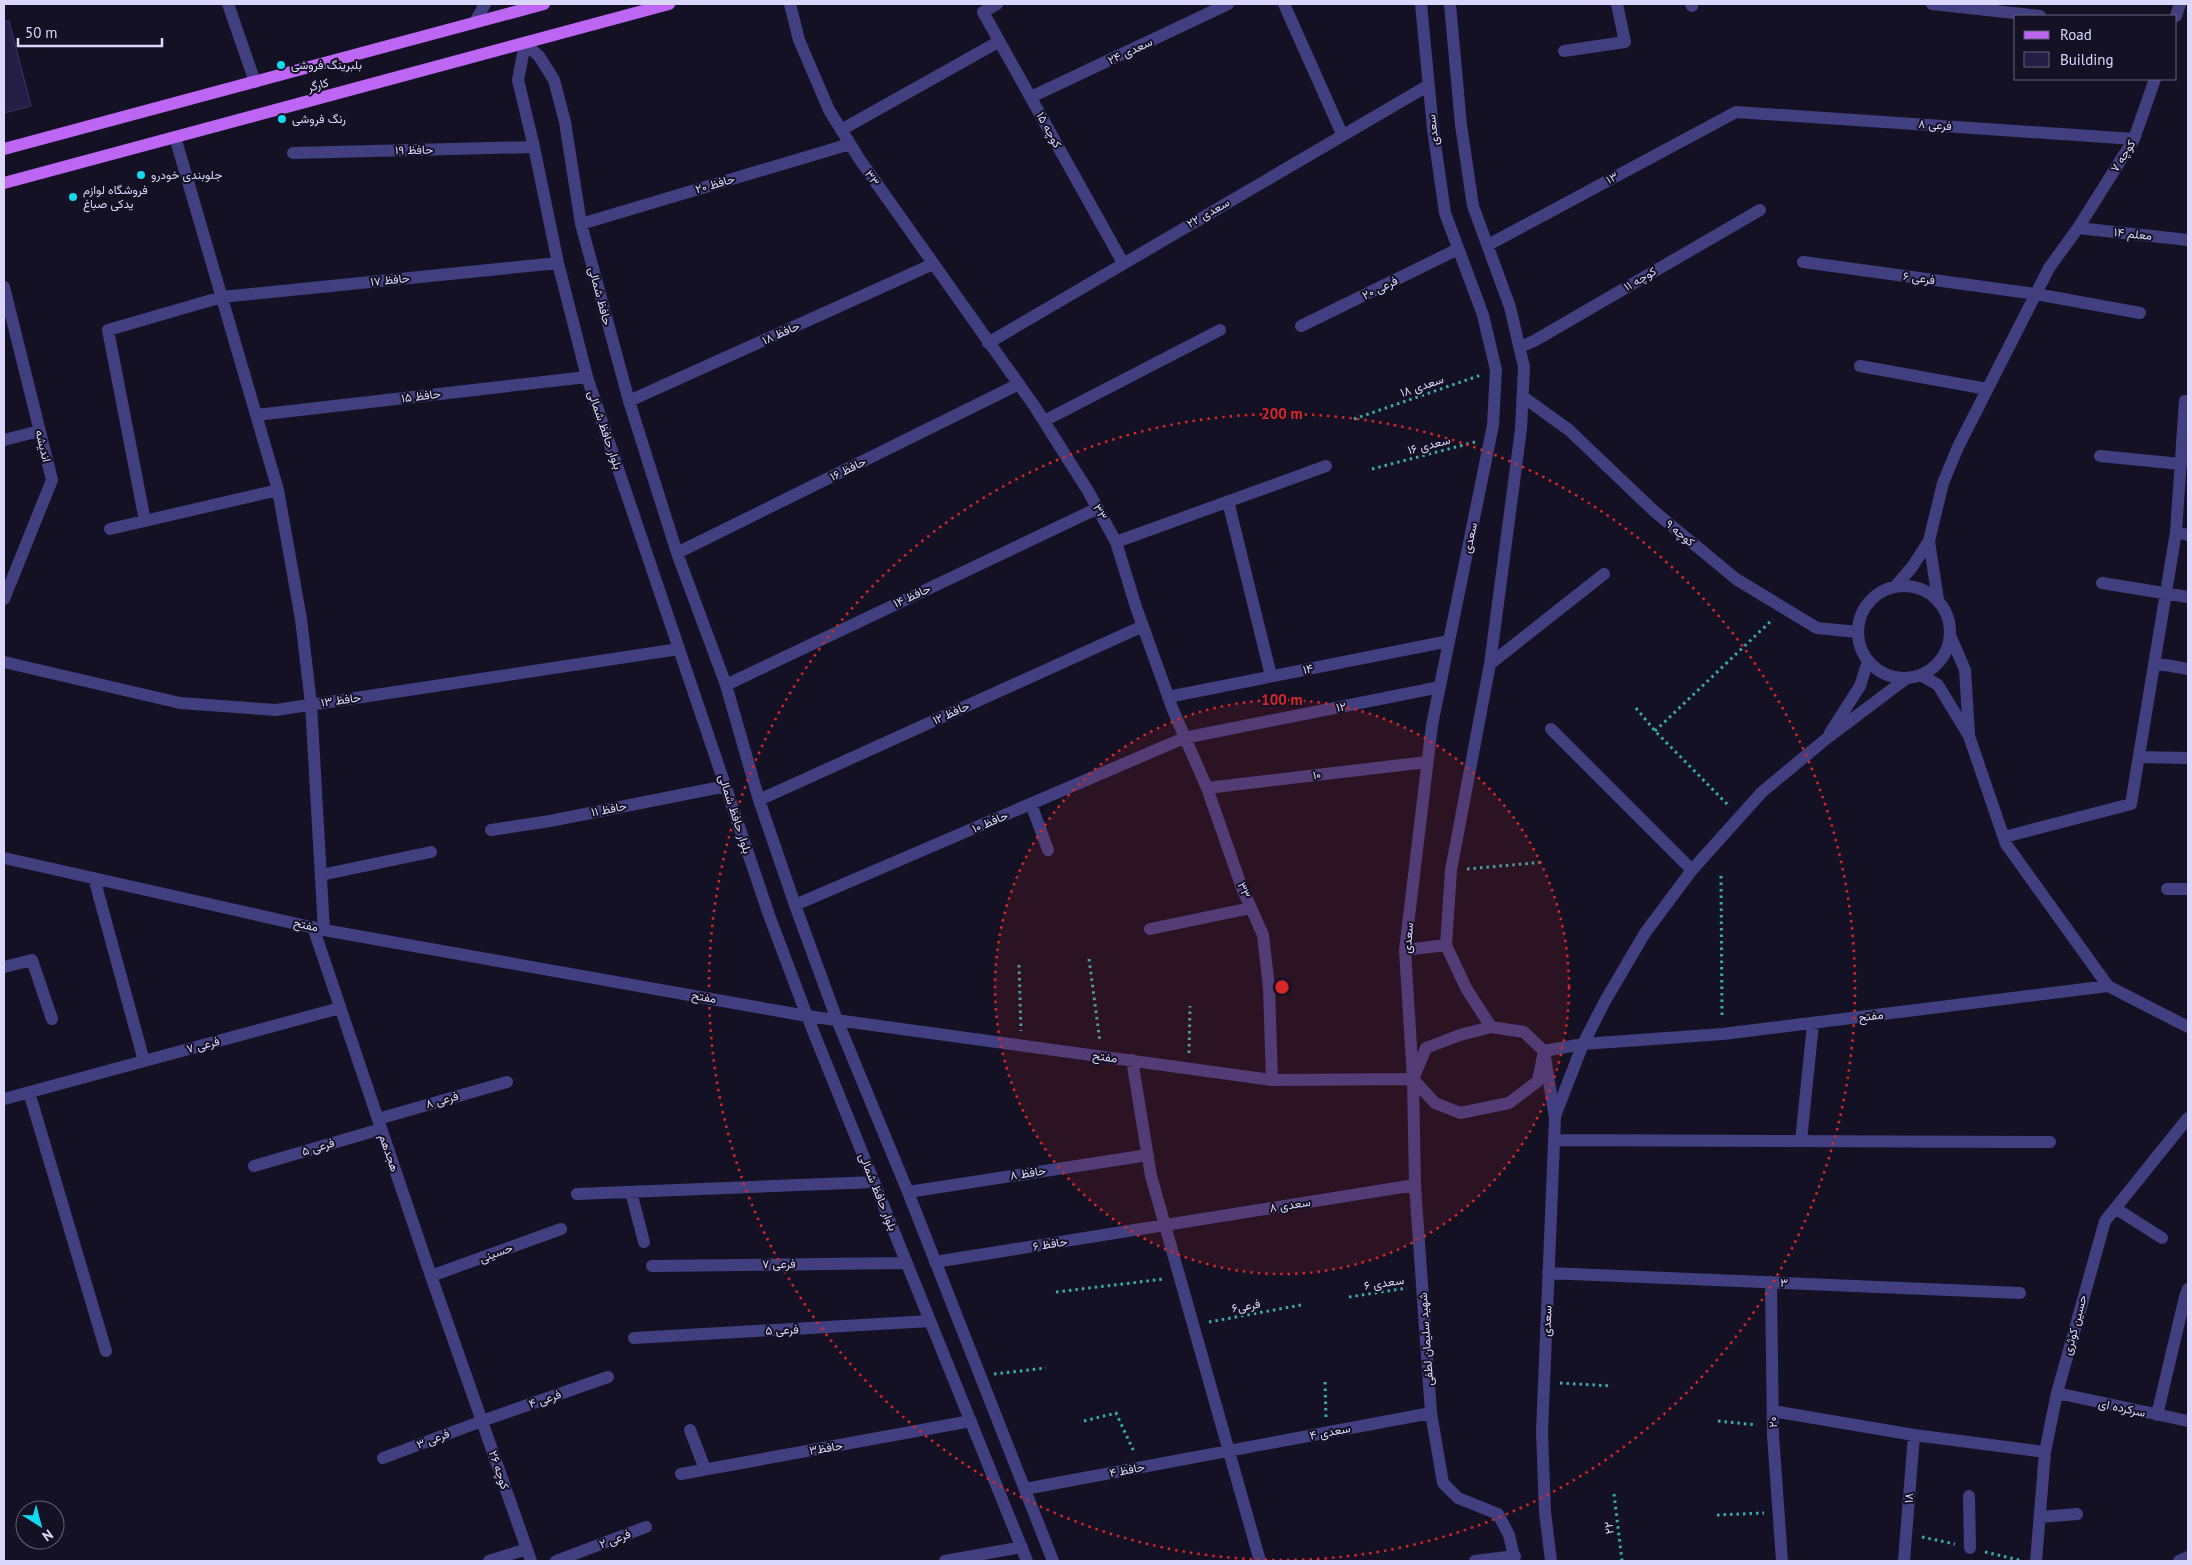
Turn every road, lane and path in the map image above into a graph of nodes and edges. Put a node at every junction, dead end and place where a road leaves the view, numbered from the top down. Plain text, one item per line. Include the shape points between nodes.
1 (228, 4) edge
2 (486, 4) edge
3 (544, 4) edge
4 (669, 4) edge
5 (790, 4) edge
6 (997, 4) edge
7 (1228, 4) edge
8 (1284, 4) edge
9 (1421, 4) edge
10 (1450, 4) edge
11 (1617, 4) edge
12 (1932, 4) edge
13 (2031, 15) edge
14 (475, 22) junction
15 (998, 42) junction
16 (525, 44) junction
17 (1564, 51) dead end
18 (2154, 80) edge
19 (255, 82) junction
20 (1429, 85) junction
21 (1031, 97) junction
22 (1736, 112) joint
23 (841, 130) junction
24 (1342, 134) junction
25 (175, 137) junction
26 (2134, 139) junction
27 (850, 144) junction
28 (534, 147) junction
29 (4, 149) edge
30 (293, 153) dead end
31 (4, 183) edge
32 (1760, 210) dead end
33 (581, 224) junction
34 (2078, 228) junction
35 (2188, 240) edge
36 (1488, 245) junction
37 (1458, 249) junction
38 (1803, 262) dead end
39 (558, 263) junction
40 (1123, 263) junction
41 (933, 264) junction
42 (4, 287) edge
43 (2036, 294) junction
44 (222, 297) junction
45 (5, 300) edge
46 (2140, 313) dead end
47 (1301, 326) dead end
48 (1220, 330) dead end
49 (988, 342) junction
50 (1520, 347) junction
51 (1860, 366) dead end
52 (1496, 370) junction
53 (587, 377) junction
54 (1019, 384) junction
55 (1987, 389) junction
56 (1523, 397) junction
57 (628, 401) junction
58 (2187, 401) edge
59 (256, 415) junction
60 (1354, 419) dead end
61 (1044, 421) junction
62 (39, 430) junction
63 (1490, 438) junction
64 (4, 440) edge
65 (2100, 456) dead end
66 (2181, 464) junction
67 (1326, 466) dead end
68 (1372, 469) dead end
69 (278, 490) junction
70 (1228, 501) junction
71 (1098, 508) junction
72 (146, 521) junction
73 (110, 530) dead end
74 (2182, 533) edge
75 (1929, 541) junction
76 (1116, 542) junction
77 (677, 553) junction
78 (1604, 574) dead end
79 (2102, 583) dead end
80 (6, 586) edge
81 (1895, 587) junction
82 (2166, 593) junction
83 (2188, 597) edge
84 (4, 599) edge
85 (1938, 600) junction
86 (1785, 609) junction
87 (1143, 626) junction
88 (1858, 632) junction
89 (1950, 635) junction
90 (1449, 641) junction
91 (680, 649) junction
92 (4, 662) edge
93 (1868, 662) junction
94 (2154, 663) junction
95 (1490, 664) junction
96 (2188, 669) edge
97 (1921, 675) junction
98 (1272, 676) junction
99 (1907, 678) junction
100 (726, 685) junction
101 (1440, 687) junction
102 (1168, 697) junction
103 (311, 704) junction
104 (1636, 708) dead end
105 (1551, 729) dead end
106 (1655, 731) junction
107 (1969, 736) junction
108 (1184, 738) junction
109 (1826, 739) junction
110 (2139, 757) junction
111 (2188, 758) edge
112 (1427, 762) junction
113 (726, 786) junction
114 (1207, 788) junction
115 (759, 800) junction
116 (1031, 804) junction
117 (1740, 817) junction
118 (491, 830) dead end
119 (2004, 837) junction
120 (1048, 850) dead end
121 (432, 852) dead end
122 (4, 858) edge
123 (1544, 862) dead end
124 (1451, 870) junction
125 (1692, 870) junction
126 (321, 875) junction
127 (1721, 876) dead end
128 (94, 878) junction
129 (2167, 889) dead end
130 (2188, 889) edge
131 (795, 905) junction
132 (1251, 908) junction
133 (318, 928) junction
134 (1150, 929) dead end
135 (1446, 945) junction
136 (1405, 950) junction
137 (1089, 959) dead end
138 (1019, 964) dead end
139 (4, 967) edge
140 (2108, 986) junction
141 (1190, 1006) dead end
142 (340, 1008) junction
143 (807, 1016) junction
144 (52, 1019) dead end
145 (837, 1020) junction
146 (1813, 1024) junction
147 (2188, 1027) edge
148 (1491, 1028) junction
149 (1723, 1034) junction
150 (1583, 1044) junction
151 (1021, 1045) junction
152 (1544, 1051) junction
153 (1102, 1056) junction
154 (1132, 1060) junction
155 (144, 1061) junction
156 (1189, 1068) junction
157 (1413, 1079) junction
158 (1272, 1080) junction
159 (507, 1082) dead end
160 (29, 1092) junction
161 (4, 1099) edge
162 (1554, 1118) junction
163 (2188, 1118) edge
164 (379, 1124) junction
165 (2184, 1132) edge
166 (1554, 1140) junction
167 (1801, 1141) junction
168 (2050, 1142) dead end
169 (1148, 1155) junction
170 (254, 1166) dead end
171 (874, 1182) junction
172 (1415, 1185) junction
173 (632, 1192) junction
174 (908, 1192) junction
175 (577, 1194) dead end
176 (2115, 1208) junction
177 (1166, 1226) junction
178 (561, 1229) dead end
179 (2162, 1238) dead end
180 (644, 1242) dead end
181 (935, 1262) junction
182 (906, 1263) junction
183 (652, 1266) dead end
184 (1548, 1273) junction
185 (431, 1276) junction
186 (1180, 1277) junction
187 (1771, 1282) junction
188 (1422, 1286) junction
189 (2188, 1289) edge
190 (1056, 1292) dead end
191 (2020, 1292) dead end
192 (1349, 1297) dead end
193 (1301, 1305) dead end
194 (930, 1321) junction
195 (1193, 1324) junction
196 (634, 1338) dead end
197 (106, 1351) dead end
198 (1046, 1368) dead end
199 (979, 1376) junction
200 (608, 1377) dead end
201 (467, 1378) joint
202 (1326, 1382) dead end
203 (1544, 1382) junction
204 (1612, 1386) dead end
205 (2057, 1393) junction
206 (1773, 1411) junction
207 (1431, 1413) junction
208 (2157, 1415) junction
209 (482, 1421) junction
210 (970, 1421) junction
211 (1084, 1421) dead end
212 (1718, 1421) dead end
213 (2188, 1421) edge
214 (1773, 1426) junction
215 (690, 1430) dead end
216 (1327, 1433) junction
217 (1914, 1435) junction
218 (1229, 1451) junction
219 (2045, 1452) junction
220 (383, 1458) dead end
221 (1141, 1468) junction
222 (705, 1470) junction
223 (681, 1474) dead end
224 (1024, 1489) junction
225 (1614, 1494) dead end
226 (1969, 1496) dead end
227 (1778, 1512) junction
228 (2077, 1514) dead end
229 (1717, 1515) dead end
230 (2040, 1517) junction
231 (646, 1527) dead end
232 (1022, 1547) junction
233 (1970, 1548) dead end
234 (529, 1555) edge
235 (2188, 1557) edge
236 (1515, 1558) edge
237 (489, 1561) edge
238 (556, 1561) edge
239 (945, 1561) edge
240 (1027, 1561) edge
241 (1053, 1561) edge
242 (1260, 1561) edge
243 (1475, 1561) edge
244 (1551, 1561) edge
245 (1622, 1561) edge
246 (1782, 1561) edge
247 (1904, 1561) edge
248 (2036, 1561) edge
249 (2179, 1561) edge

1 - 19 street
2 - 14 street
3 - 14 main road, کارگر
4 - 16 main road, کارگر
5 - 23 street, ۳۳ via 799,40
6 - 15 street, کوچه ۱۵ via 983,12
7 - 21 street, سعدی ۲۴
8 - 24 street
9 - 20 street, سعدی
10 - 36 street via 1461,125 1473,206
11 - 17 street via 1625,42
12 - 13 street
14 - 19 main road, کارگر
15 - 21 street, کوچه ۱۵
15 - 23 street
16 - 25 main road, کارگر
16 - 28 street, بلوار حافظ شمالی via 518,80
16 - 33 street, حافظ شمالی via 539,56 554,80 565,122
18 - 26 street, کوچه ۷
19 - 29 main road, کارگر
20 - 24 street, سعدی ۲۲
20 - 37 street, سعدی via 1445,213
21 - 40 street, کوچه ۱۵
22 - 26 street, فرعی ۸
22 - 36 street, ۱۳
23 - 27 street, ۳۳
24 - 40 street, سعدی ۲۲
25 - 31 main road, کارگر
25 - 44 street, هجدهم
26 - 34 street, کوچه ۷
27 - 33 street, حافظ ۲۰
27 - 41 street, ۳۳
28 - 30 street, حافظ ۱۹
28 - 39 street, بلوار حافظ شمالی
32 - 50 street, کوچه ۱۱
33 - 57 street, حافظ شمالی
34 - 35 street, معلم ۱۴
34 - 43 street, کوچه ۷ via 2049,268
36 - 50 street
37 - 47 street, فرعی ۲۰
37 - 52 street, سعدی via 1482,315
38 - 43 street, فرعی ۶
39 - 44 street, حافظ ۱۷
39 - 53 street, بلوار حافظ شمالی
40 - 49 street, سعدی ۲۲
41 - 49 street, ۳۳
41 - 57 street, حافظ ۱۸
42 - 45 street, اندیشه
43 - 46 street, فرعی ۶
43 - 55 street, کوچه ۷
44 - 59 street, هجدهم
44 - 72 street, حافظ ۱۷ via 108,330
45 - 62 street, اندیشه
48 - 61 street
49 - 54 street, ۳۳
50 - 56 street via 1524,367
51 - 55 street
52 - 60 path, سعدی ۱۸
52 - 63 street, سعدی
53 - 59 street, حافظ ۱۵
53 - 91 street, بلوار حافظ شمالی
54 - 61 street, ۳۳
54 - 77 street, حافظ ۱۶
55 - 75 street, کوچه ۷ via 1943,484
56 - 86 street, کوچه ۹ via 1569,430 1655,512 1736,579
56 - 95 street
57 - 77 street, حافظ شمالی
58 - 66 street
59 - 69 street, هجدهم
61 - 71 street, ۳۳
62 - 64 street
62 - 80 street, اندیشه via 52,480
63 - 68 path, سعدی ۱۶
63 - 90 street, سعدی
65 - 66 street
66 - 74 street
67 - 70 street
69 - 72 street
69 - 103 street, هجدهم via 301,619
70 - 76 street
70 - 98 street
71 - 76 street, ۳۳
71 - 100 street, حافظ ۱۴
72 - 73 street
74 - 82 street
75 - 81 street
75 - 85 street
76 - 87 street, ۳۳
77 - 100 street
78 - 95 street
79 - 82 street
80 - 84 street, اندیشه
81 - 85 street via 1925,591
81 - 88 street via 1880,593 1869,604 1861,617
82 - 83 street
82 - 94 street
85 - 89 street via 1950,622
86 - 88 street, کوچه ۹ via 1817,628
86 - 106 path
87 - 102 street, ۳۳
87 - 115 street, حافظ ۱۲
88 - 93 street
89 - 97 street via 1942,659
89 - 107 street via 1965,670
90 - 98 street, ۱۴
90 - 101 street, سعدی
91 - 103 street, حافظ ۱۳
91 - 113 street, بلوار حافظ شمالی
92 - 103 street, حافظ ۱۳ via 180,703 276,710
93 - 99 street via 1893,677
93 - 109 street via 1860,686
94 - 96 street
94 - 110 street
95 - 124 street
97 - 99 street
97 - 107 street via 1938,684
98 - 102 street, ۱۴
99 - 109 street
100 - 115 street
101 - 108 street, ۱۲
101 - 112 street, سعدی
102 - 108 street, ۳۳
103 - 126 street, هجدهم
104 - 106 path
105 - 125 street
106 - 117 path
107 - 119 street
108 - 114 street, ۳۳
108 - 116 street, حافظ ۱۰
109 - 117 street via 1762,792
110 - 111 street
110 - 119 street via 2131,804
112 - 114 street, ۱۰
112 - 136 street, سعدی
113 - 118 street, حافظ ۱۱
113 - 143 street, بلوار حافظ شمالی
114 - 132 street, ۳۳
115 - 131 street
116 - 120 street
116 - 131 street, حافظ ۱۰
117 - 125 street
119 - 140 street
121 - 126 street
122 - 128 street, مفتح
123 - 124 path
124 - 135 street
125 - 150 street via 1645,933
126 - 133 street, هجدهم
127 - 149 path
128 - 133 street, مفتح
128 - 155 street
129 - 130 street
131 - 145 street
132 - 134 street
132 - 158 street, ۳۳ via 1263,935
133 - 142 street, هجدهم
133 - 143 street, مفتح
135 - 136 street
135 - 148 street via 1466,988
136 - 157 street, سعدی
137 - 153 path
138 - 151 path
139 - 144 street via 32,960
140 - 146 street, مفتح
140 - 147 street
141 - 156 path
142 - 155 street, فرعی ۷
142 - 164 street, هجدهم
143 - 145 street, مفتح
143 - 171 street, بلوار حافظ شمالی
145 - 151 street, مفتح
145 - 174 street
146 - 149 street, مفتح
146 - 167 street
148 - 152 street via 1524,1032
148 - 157 street via 1426,1048
149 - 150 street, مفتح
150 - 152 street, مفتح
150 - 162 street
151 - 153 street, مفتح
152 - 157 street via 1538,1081 1510,1103 1460,1113 1434,1103
152 - 162 street, سعدی
153 - 154 street, مفتح
154 - 156 street, مفتح
154 - 169 street
155 - 160 street, فرعی ۷
156 - 158 street, مفتح
157 - 158 street, مفتح
157 - 172 street, شهید سلیمان لطفی
159 - 164 street, فرعی ۸
160 - 161 street
160 - 197 street
162 - 166 street, سعدی
163 - 165 street, حسین کوثری
164 - 170 street, فرعی ۵
164 - 185 street, هجدهم
165 - 176 street, حسین کوثری
166 - 167 street
166 - 184 street, سعدی
167 - 168 street
169 - 174 street, حافظ ۸
169 - 177 street
171 - 173 street
171 - 182 street, بلوار حافظ شمالی
172 - 177 street, سعدی ۸
172 - 188 street, شهید سلیمان لطفی
173 - 175 street
173 - 180 street
174 - 181 street
176 - 179 street
176 - 205 street, حسین کوثری via 2105,1221
177 - 181 street, حافظ ۶
177 - 186 street
178 - 185 street, حسینی
181 - 199 street
182 - 183 street, فرعی ۷
182 - 194 street, بلوار حافظ شمالی
184 - 187 street, ۳
184 - 203 street, سعدی
185 - 201 street, هجدهم
186 - 190 path
186 - 195 street
187 - 191 street, ۳
187 - 206 street, ۲۰
188 - 192 path, سعدی ۶
188 - 207 street, شهید سلیمان لطفی
189 - 208 street
193 - 195 path, فرعی۶
194 - 196 street, فرعی ۵
194 - 210 street, بلوار حافظ شمالی
195 - 218 street
198 - 199 path
199 - 224 street
200 - 209 street, فرعی ۴
201 - 209 street, کوچه ۲۶
202 - 216 path
203 - 204 path
203 - 244 street, سعدی via 1545,1512
205 - 208 street, سرکرده ای
205 - 219 street, حسین کوثری
206 - 214 street, ۲۰
206 - 217 street
207 - 216 street, سعدی ۴
207 - 236 street, شهید سلیمان لطفی via 1443,1483 1458,1498 1498,1514 1509,1535
208 - 213 street, سرکرده ای
209 - 220 street, فرعی ۳
209 - 234 street, کوچه ۲۶
210 - 222 street, حافظ۳
210 - 232 street, بلوار حافظ شمالی
211 - 221 path via 1116,1413
212 - 214 path
214 - 227 street, ۲۰
215 - 222 street
216 - 218 street, سعدی ۴
217 - 219 street
217 - 247 street, ۱۸
218 - 221 street, حافظ ۴
218 - 242 street
219 - 230 street, حسین کوثری
221 - 224 street, حافظ ۴
222 - 223 street, حافظ۳
224 - 241 street
225 - 245 path, ۲۲
226 - 233 street
227 - 229 path
227 - 246 street, ۲۰
228 - 230 street
230 - 248 street, حسین کوثری
231 - 238 street, فرعی ۲
232 - 239 street
232 - 240 street, بلوار حافظ شمالی
234 - 237 street
235 - 249 street
236 - 243 street

